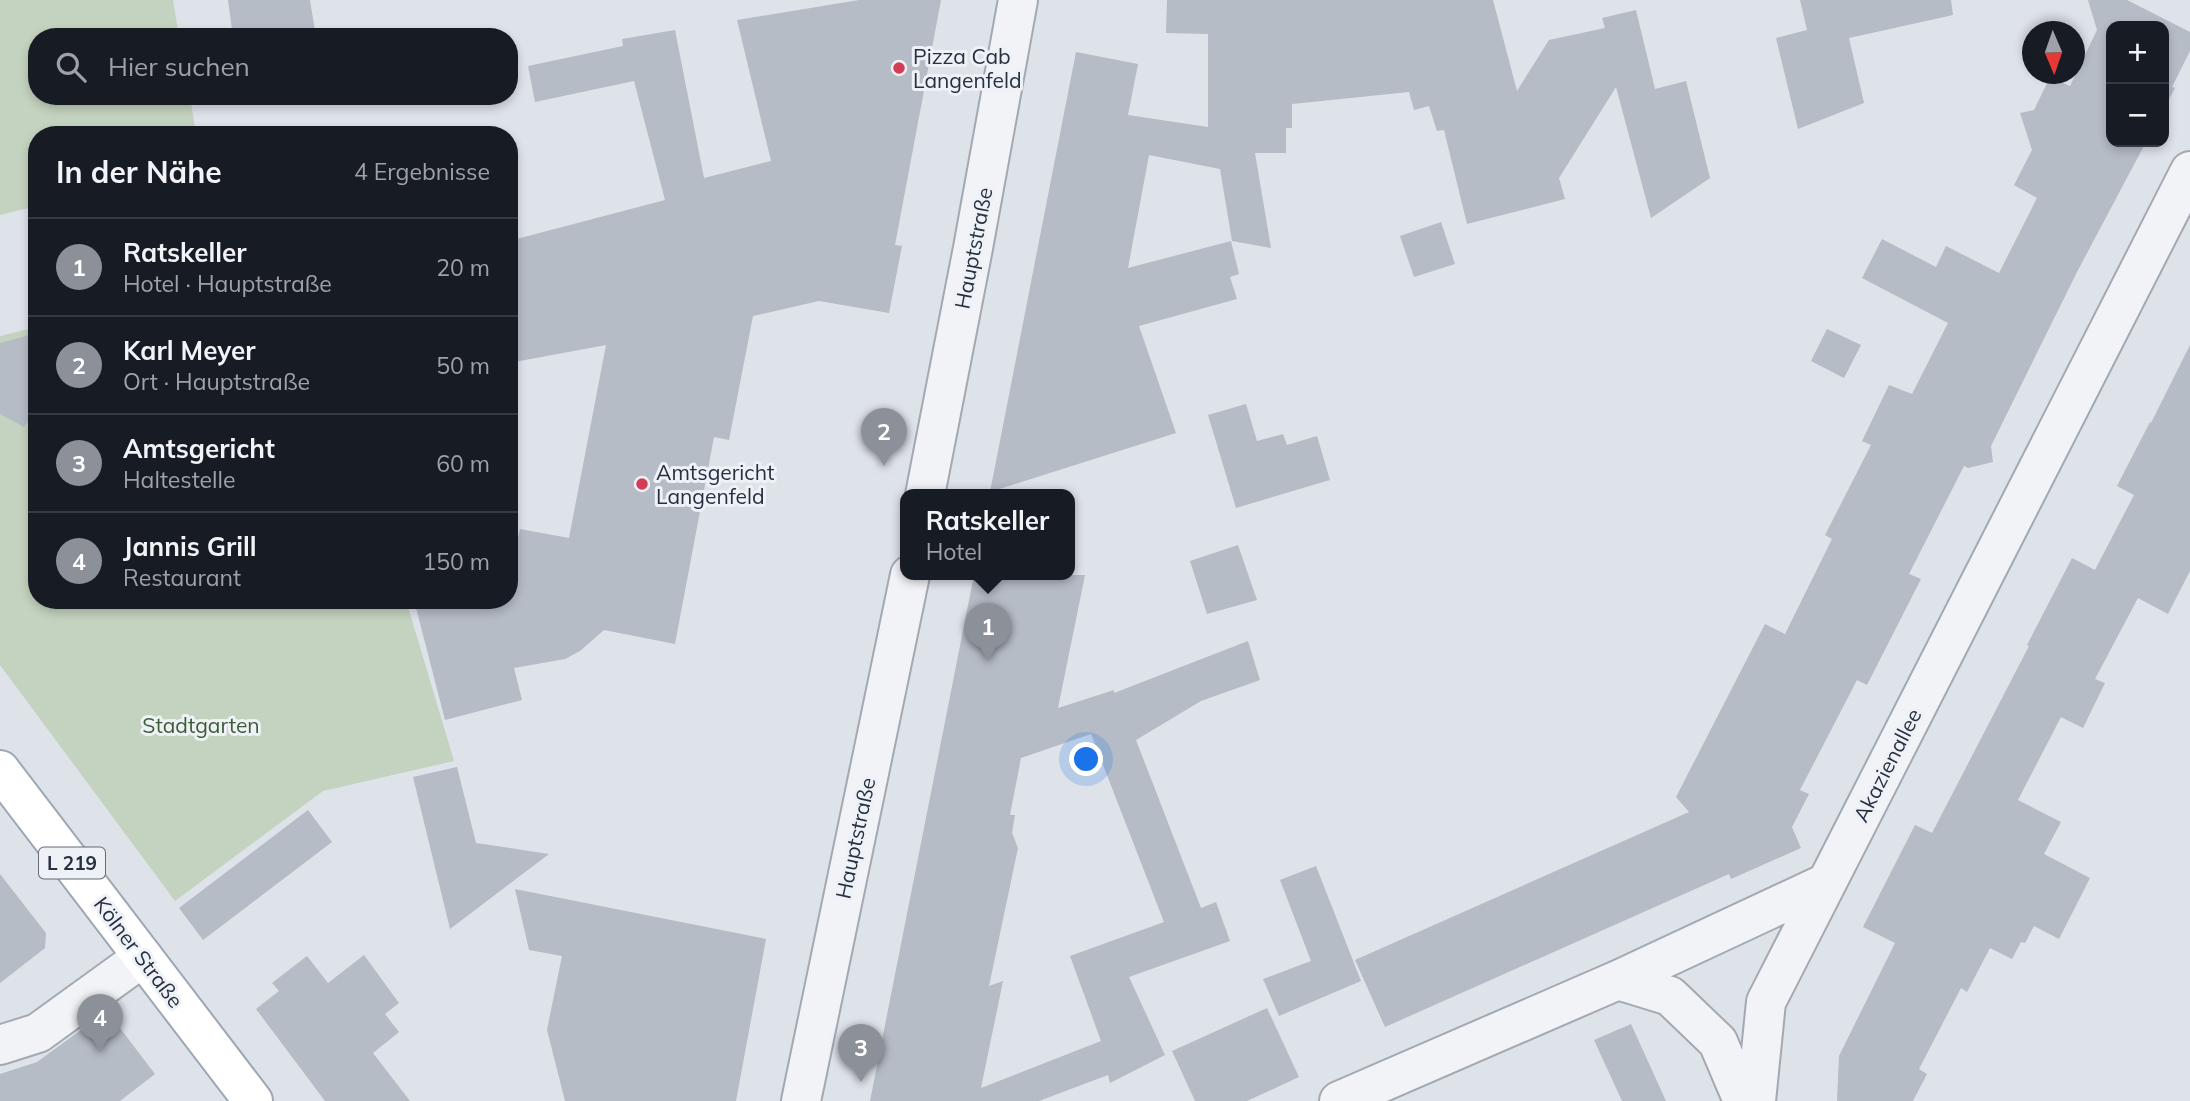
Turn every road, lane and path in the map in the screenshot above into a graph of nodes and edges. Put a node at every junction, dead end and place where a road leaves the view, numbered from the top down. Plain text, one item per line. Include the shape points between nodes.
1 (1018, 0) edge
2 (2190, 172) edge
3 (926, 489) edge
4 (908, 580) edge
5 (0, 771) edge
6 (1826, 883) junction
7 (143, 957) junction
8 (1618, 980) junction
9 (0, 1045) edge
10 (253, 1101) edge
11 (801, 1101) edge
12 (1339, 1101) edge
13 (1743, 1101) edge
14 (1756, 1101) edge

1 - 3 street, Hauptstraße
2 - 6 street, Akazienallee
4 - 11 street, Hauptstraße
5 - 7 main road, Kölner Straße / L 219
6 - 8 street
6 - 14 street, Akazienallee via 1766,1002
7 - 9 street via 38,1033
7 - 10 main road, Kölner Straße / L 219
8 - 12 street
8 - 13 street via 1671,996 1718,1042

